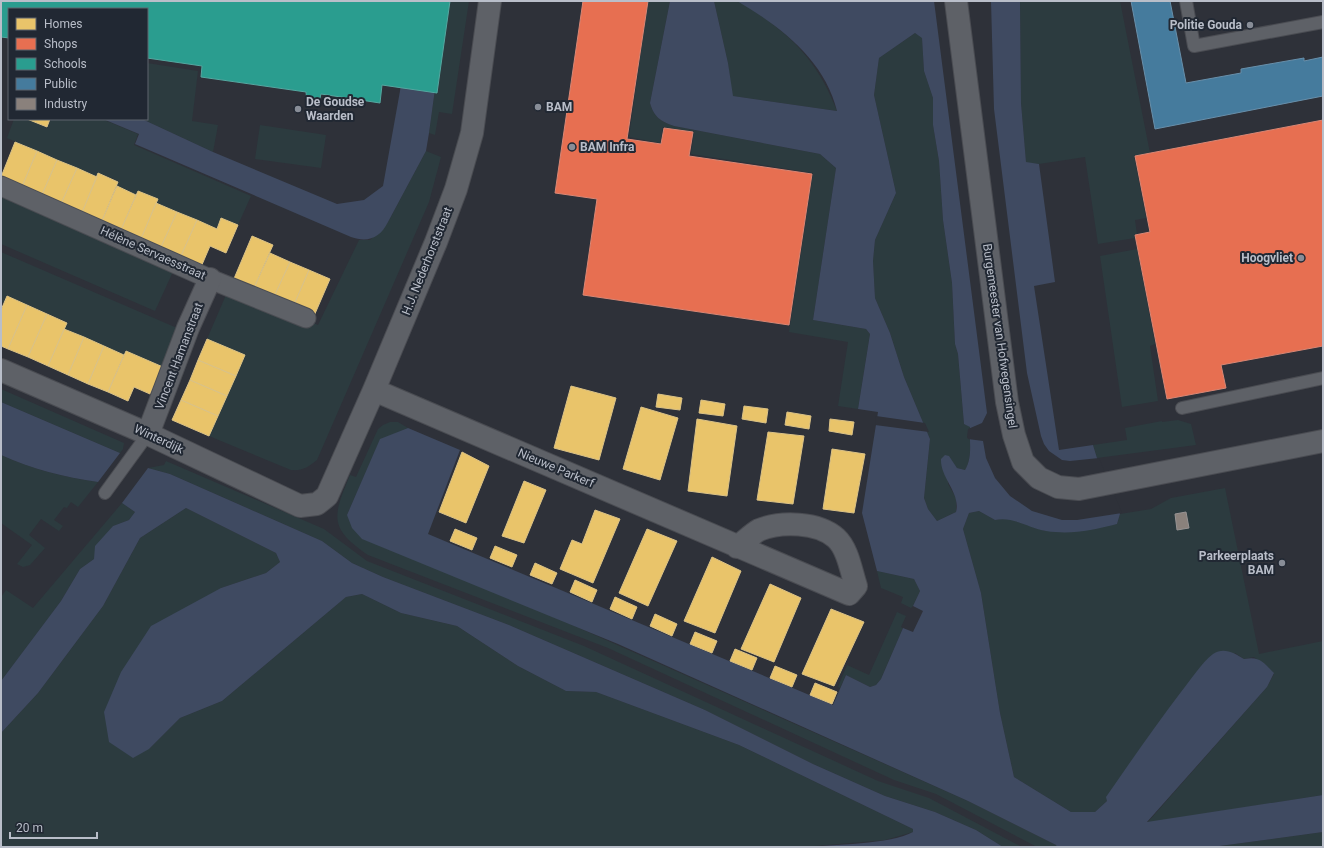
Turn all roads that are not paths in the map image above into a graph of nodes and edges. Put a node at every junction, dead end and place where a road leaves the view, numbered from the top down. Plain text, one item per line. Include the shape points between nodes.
1 (490, 1) edge
2 (956, 1) edge
3 (1186, 1) edge
4 (1323, 22) edge
5 (1, 186) edge
6 (210, 279) junction
7 (306, 318) dead end
8 (1, 370) edge
9 (1323, 378) edge
10 (374, 390) junction
11 (1182, 408) dead end
12 (148, 434) junction
13 (1323, 441) edge
14 (105, 493) dead end
15 (317, 504) joint
16 (737, 547) junction

1 - 10 street, H.J. Nederhorststraat via 468,149 436,242
2 - 13 street, Burgemeester van Hofwegensingel via 1007,402 1023,462 1039,478 1058,487 1079,489
3 - 4 lane via 1194,46
5 - 6 street, Hélène Servaesstraat
6 - 7 street, Hélène Servaesstraat
6 - 12 street, Vincent Hamanstraat via 188,328
8 - 12 street, Winterdijk
9 - 11 lane
10 - 15 street, H.J. Nederhorststraat via 326,496
10 - 16 street, Nieuwe Parkerf
12 - 14 lane
12 - 15 street, Winterdijk via 300,506
16 - 16 street, Nieuwe Parkerf via 759,530 787,524 816,526 836,538 846,554 856,586 849,594

